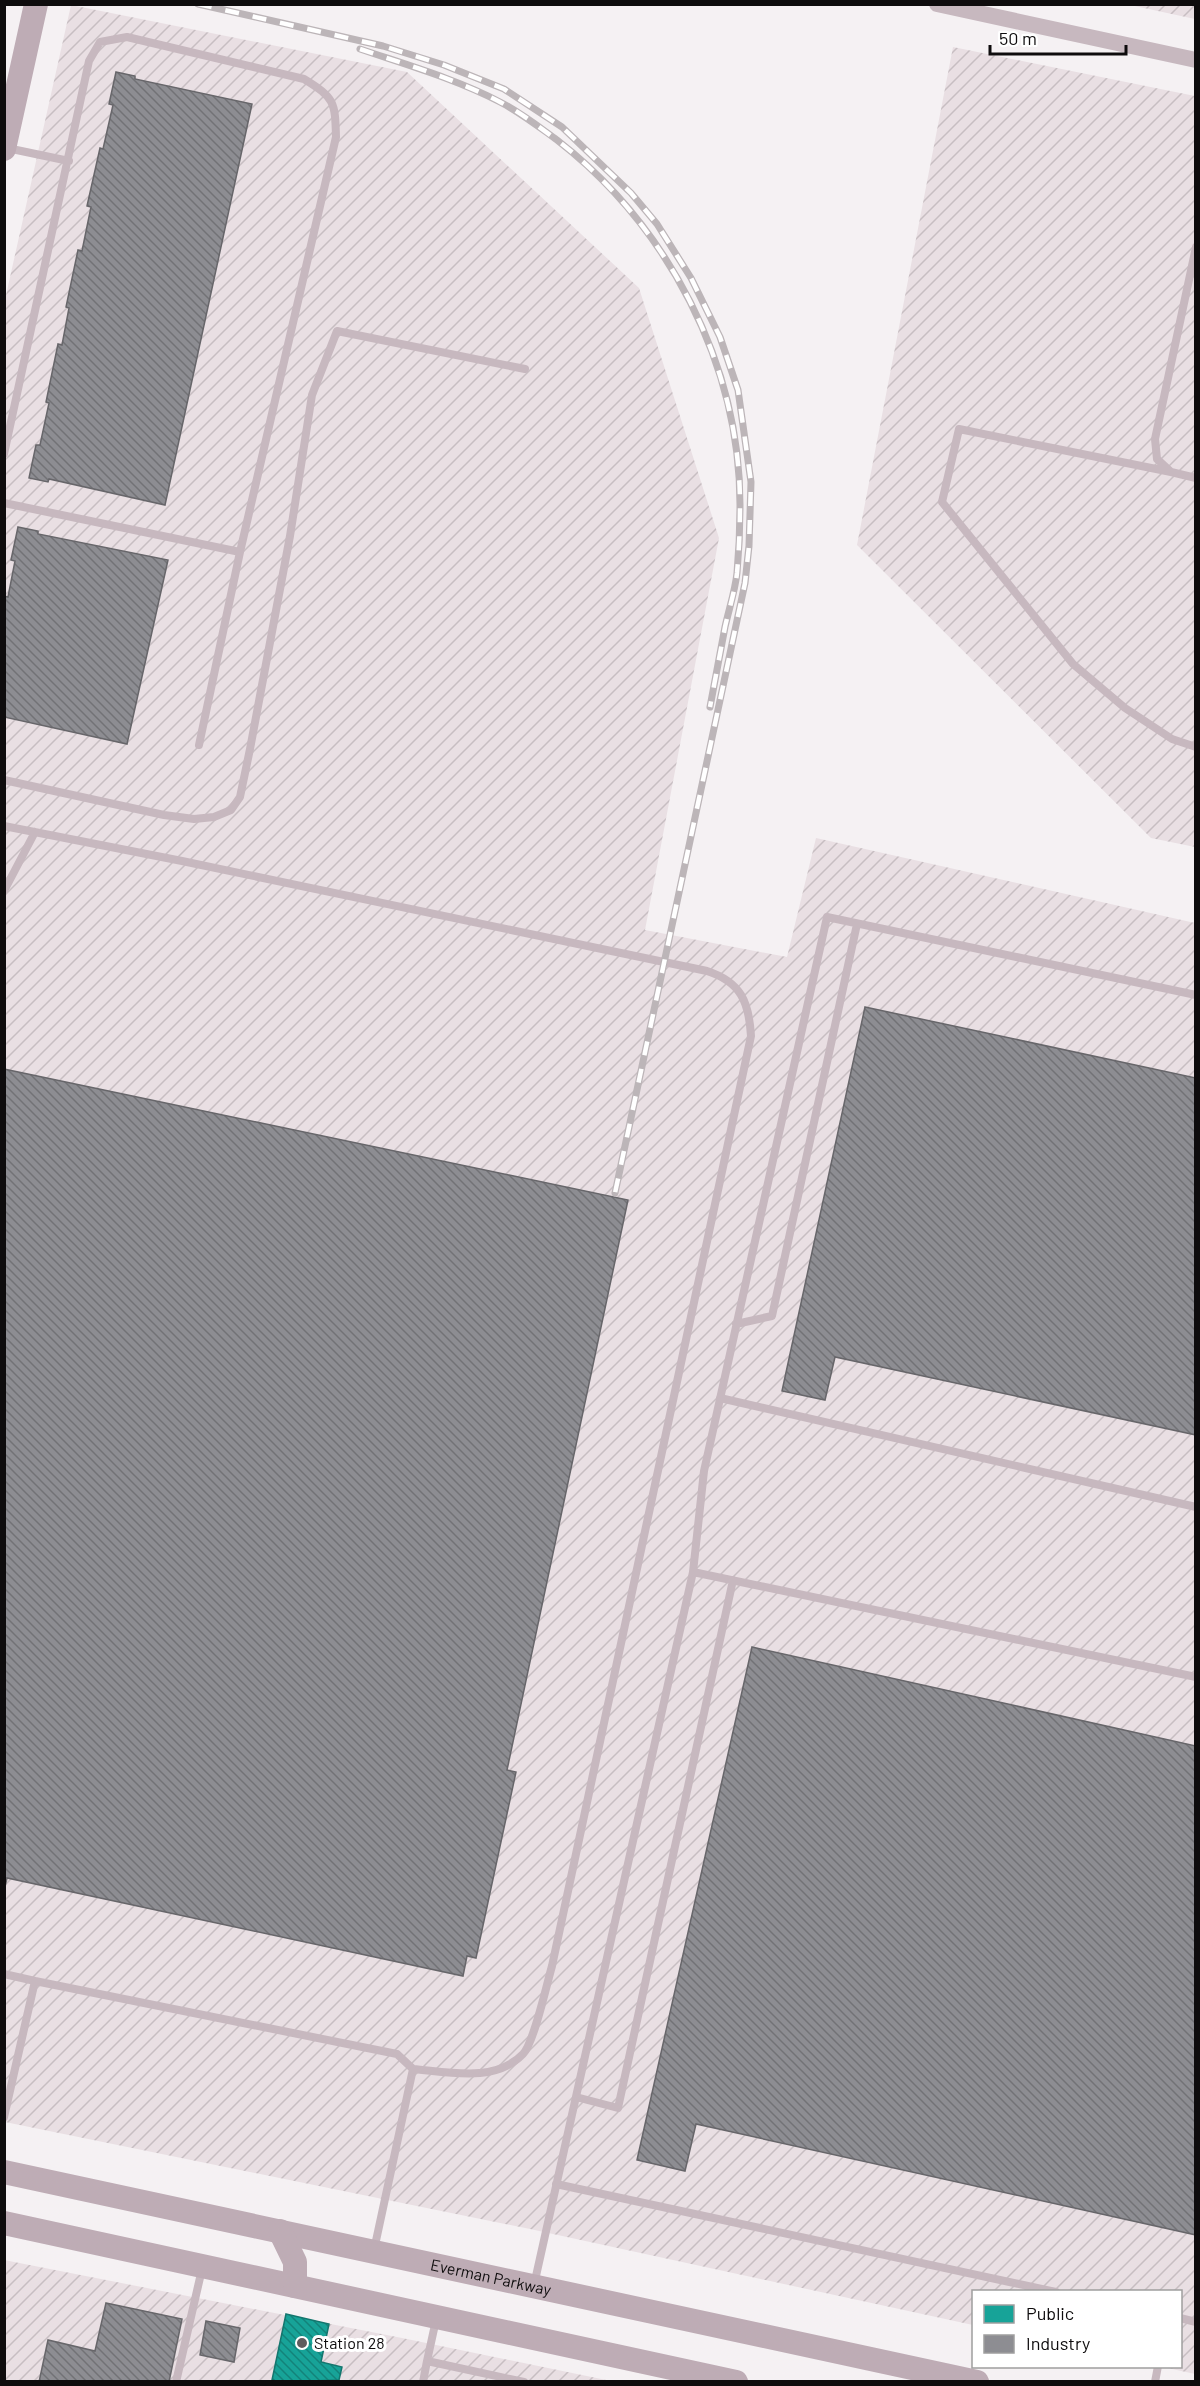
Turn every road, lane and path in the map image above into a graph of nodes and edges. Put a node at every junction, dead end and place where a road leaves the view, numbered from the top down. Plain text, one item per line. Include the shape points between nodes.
1 (36, 4) edge
2 (938, 4) edge
3 (978, 9) edge
4 (1196, 60) edge
5 (5, 148) edge
6 (69, 161) junction
7 (1196, 247) edge
8 (525, 369) dead end
9 (4, 454) edge
10 (1171, 472) junction
11 (1196, 478) edge
12 (4, 503) edge
13 (240, 552) junction
14 (199, 745) dead end
15 (1196, 747) edge
16 (4, 780) edge
17 (4, 826) edge
18 (34, 832) junction
19 (4, 891) edge
20 (857, 924) junction
21 (1196, 995) edge
22 (736, 1324) junction
23 (720, 1398) junction
24 (1196, 1507) edge
25 (693, 1572) junction
26 (733, 1581) junction
27 (1196, 1677) edge
28 (4, 1974) edge
29 (35, 1981) junction
30 (413, 2069) junction
31 (8, 2088) edge
32 (576, 2097) junction
33 (4, 2117) edge
34 (4, 2172) edge
35 (556, 2184) junction
36 (4, 2223) edge
37 (279, 2230) junction
38 (374, 2251) junction
39 (203, 2266) junction
40 (533, 2285) junction
41 (295, 2286) junction
42 (1047, 2290) edge
43 (437, 2317) junction
44 (427, 2361) junction
45 (176, 2382) edge
46 (423, 2382) edge
47 (524, 2382) edge
48 (735, 2382) edge
49 (977, 2382) edge

1 - 5 main road
2 - 3 street
3 - 4 street
5 - 6 lane
6 - 9 lane
6 - 13 lane via 89,61 100,42 127,37 304,79 322,90 335,108 336,137
7 - 10 lane via 1155,439 1156,459
8 - 16 lane via 337,331 312,395 250,749 240,797 231,810 214,817 184,818
10 - 11 lane
10 - 15 lane via 959,429 942,502 1073,664 1125,708 1172,739
12 - 13 lane
13 - 14 lane
17 - 18 lane
18 - 19 lane
18 - 30 lane via 707,971 721,975 745,999 751,1036 537,2022 525,2053 502,2068 479,2074
20 - 21 lane
20 - 22 lane via 772,1316
20 - 22 lane via 827,918
22 - 23 lane
23 - 24 lane
23 - 25 lane via 704,1471
25 - 26 lane
25 - 32 lane
26 - 27 lane
26 - 32 lane via 618,2108
28 - 29 lane
29 - 30 lane via 397,2054
29 - 31 lane
30 - 38 lane
31 - 33 lane
32 - 35 lane
34 - 37 main road, Everman Parkway
35 - 40 lane
35 - 42 lane
36 - 39 main road
37 - 38 main road, Everman Parkway
37 - 41 main road via 295,2262
38 - 40 main road, Everman Parkway
39 - 41 main road
39 - 45 lane
40 - 49 main road, Everman Parkway
41 - 43 main road
43 - 44 lane
43 - 48 main road via 664,2370
44 - 46 lane
44 - 47 lane

